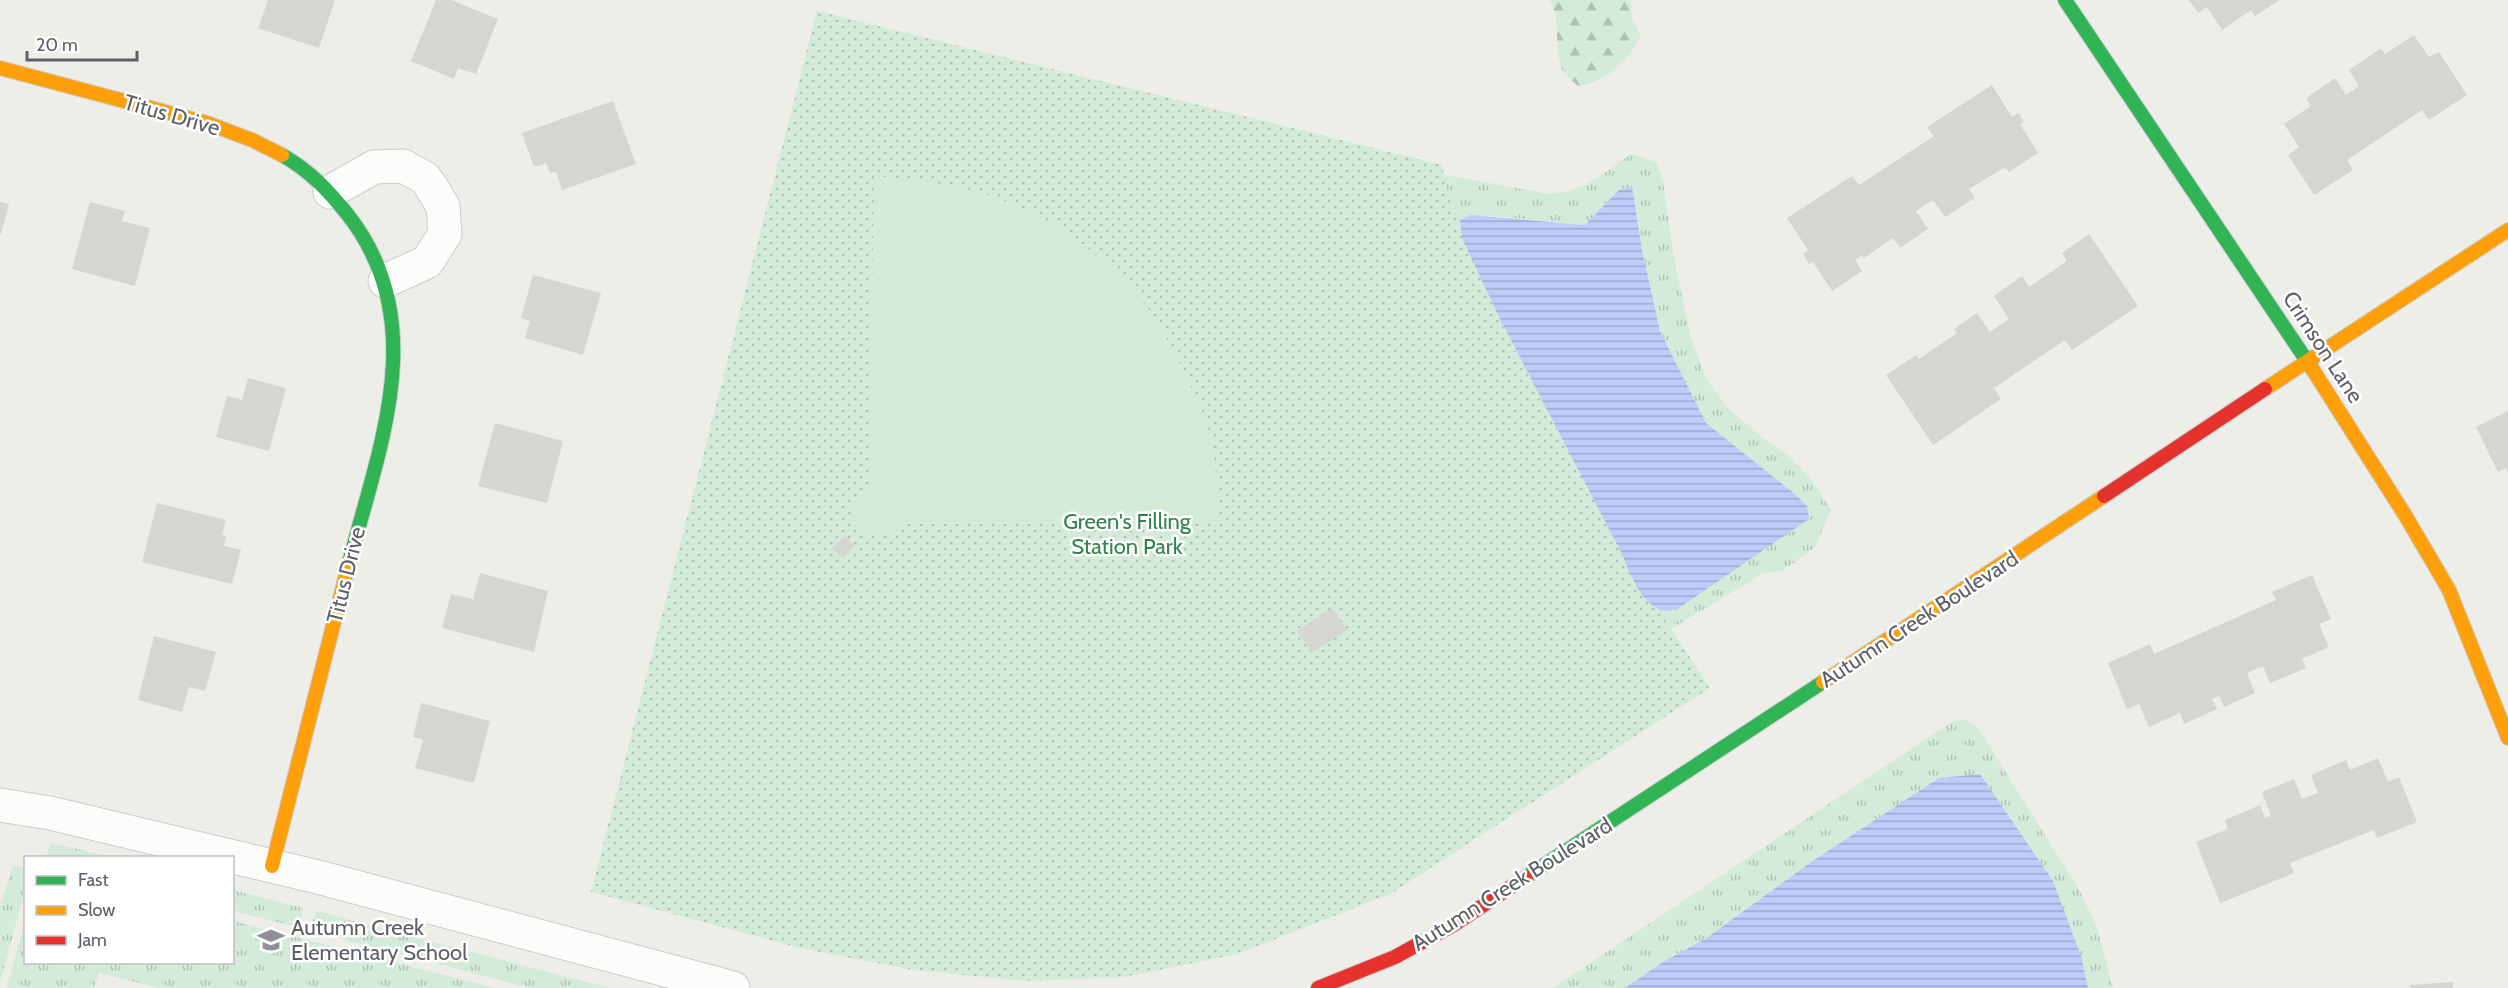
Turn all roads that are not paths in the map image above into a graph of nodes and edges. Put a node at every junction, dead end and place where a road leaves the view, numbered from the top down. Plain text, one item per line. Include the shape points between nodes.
1 (2066, 0) edge
2 (0, 68) edge
3 (330, 192) junction
4 (2508, 230) edge
5 (385, 281) junction
6 (2308, 362) junction
7 (2508, 738) edge
8 (1, 810) edge
9 (230, 856) edge
10 (234, 857) edge
11 (272, 866) junction
12 (733, 988) edge
13 (1318, 988) edge

1 - 6 street, Crimson Lane
2 - 3 street, Titus Drive via 241,135 284,156
3 - 5 street, Titus Drive via 364,234
3 - 5 street via 374,167 403,166 425,178 443,206 445,234 427,262
4 - 6 street, Autumn Creek Boulevard
5 - 11 street, Titus Drive via 391,311 393,371 387,416
6 - 7 street, Crimson Lane via 2449,590
6 - 13 street, Autumn Creek Boulevard via 1455,924 1395,957
8 - 9 street via 50,813
10 - 11 street
11 - 12 street

